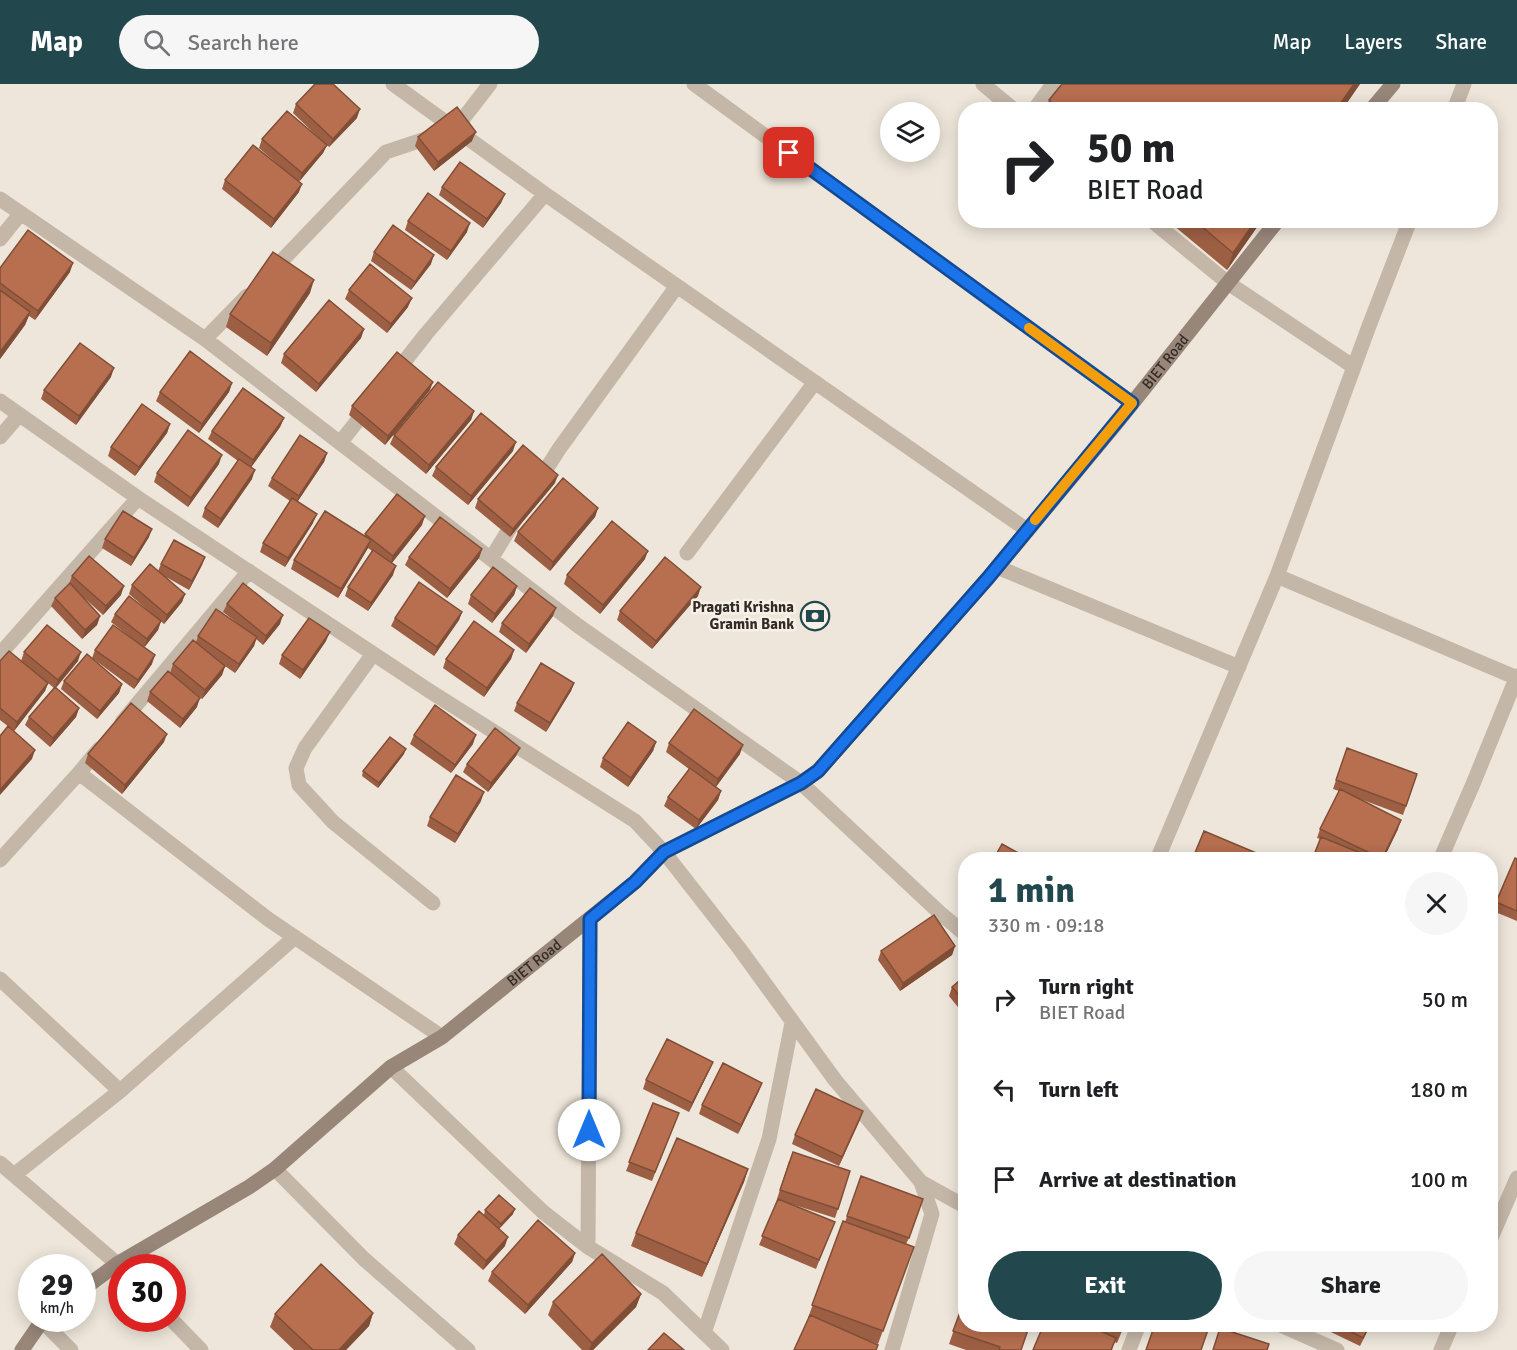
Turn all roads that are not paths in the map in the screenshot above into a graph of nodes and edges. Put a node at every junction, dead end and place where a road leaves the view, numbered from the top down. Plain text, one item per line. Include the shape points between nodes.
1 (393, 84) edge
2 (490, 84) edge
3 (694, 84) edge
4 (983, 84) edge
5 (1053, 84) edge
6 (1393, 84) edge
7 (1464, 84) edge
8 (1004, 102) edge
9 (1040, 102) edge
10 (1378, 102) edge
11 (1457, 102) edge
12 (454, 129) junction
13 (545, 194) junction
14 (0, 199) edge
15 (21, 213) junction
16 (1161, 228) edge
17 (1272, 228) edge
18 (1407, 228) edge
19 (0, 239) edge
20 (1228, 283) junction
21 (677, 286) junction
22 (205, 339) junction
23 (1354, 367) junction
24 (815, 382) junction
25 (0, 401) edge
26 (1132, 403) junction
27 (19, 415) junction
28 (0, 437) edge
29 (340, 443) junction
30 (138, 498) junction
31 (1027, 530) junction
32 (687, 553) dead end
33 (491, 559) junction
34 (997, 567) junction
35 (249, 572) junction
36 (1277, 576) junction
37 (0, 654) edge
38 (374, 654) junction
39 (1239, 667) junction
40 (1517, 677) edge
41 (80, 773) junction
42 (801, 783) junction
43 (664, 852) junction
44 (1160, 852) edge
45 (1443, 852) edge
46 (0, 860) edge
47 (433, 903) dead end
48 (590, 919) junction
49 (958, 928) edge
50 (295, 937) junction
51 (0, 979) edge
52 (792, 1023) junction
53 (442, 1037) junction
54 (391, 1067) junction
55 (120, 1091) junction
56 (0, 1162) edge
57 (275, 1169) junction
58 (14, 1175) junction
59 (1517, 1178) edge
60 (921, 1182) junction
61 (958, 1203) edge
62 (1498, 1222) edge
63 (588, 1247) junction
64 (139, 1254) edge
65 (108, 1256) edge
66 (33, 1332) edge
67 (54, 1332) edge
68 (184, 1332) edge
69 (1136, 1332) edge
70 (1295, 1332) edge
71 (1449, 1332) edge
72 (704, 1333) junction
73 (1329, 1348) edge
74 (21, 1350) edge
75 (71, 1350) edge
76 (201, 1350) edge
77 (468, 1350) edge
78 (722, 1350) edge
79 (892, 1350) edge
80 (1129, 1350) edge
81 (1441, 1350) edge

1 - 12 street
2 - 12 street
3 - 26 street
4 - 8 street
5 - 9 street
6 - 10 street
7 - 11 street
12 - 13 street
12 - 22 street via 386,153
13 - 21 street
13 - 29 street via 433,325
14 - 15 street
15 - 19 street
15 - 22 street
16 - 20 street
17 - 20 street, BIET Road
18 - 23 street
20 - 23 street
20 - 26 street, BIET Road
21 - 24 street
21 - 33 street via 559,448
22 - 29 street
23 - 36 street
24 - 31 street
24 - 32 street
25 - 27 street
26 - 31 street, BIET Road
27 - 28 street
27 - 30 street
29 - 33 street
30 - 35 street
30 - 37 street
31 - 34 street, BIET Road
33 - 42 street via 577,625
34 - 39 street
34 - 42 street, BIET Road via 818,771
35 - 38 street
35 - 41 street
36 - 39 street
36 - 40 street
38 - 43 street via 635,821
38 - 47 street via 305,748 296,768 299,785 333,822
39 - 44 street
40 - 45 street
41 - 46 street
41 - 50 street
42 - 43 street, BIET Road
42 - 49 street
43 - 48 street, BIET Road
43 - 52 street
48 - 53 street, BIET Road
48 - 63 street
50 - 53 street
50 - 55 street
51 - 55 street
52 - 60 street
52 - 72 street via 770,1139
53 - 54 street, BIET Road
54 - 57 street, BIET Road
54 - 63 street via 543,1212
55 - 58 street
56 - 58 street
57 - 64 street, BIET Road
57 - 77 street via 364,1259
58 - 65 street
59 - 62 street
60 - 61 street
60 - 79 street via 932,1214
63 - 72 street via 663,1293
66 - 74 street
67 - 75 street
68 - 76 street
69 - 80 street
70 - 73 street
71 - 81 street
72 - 78 street

